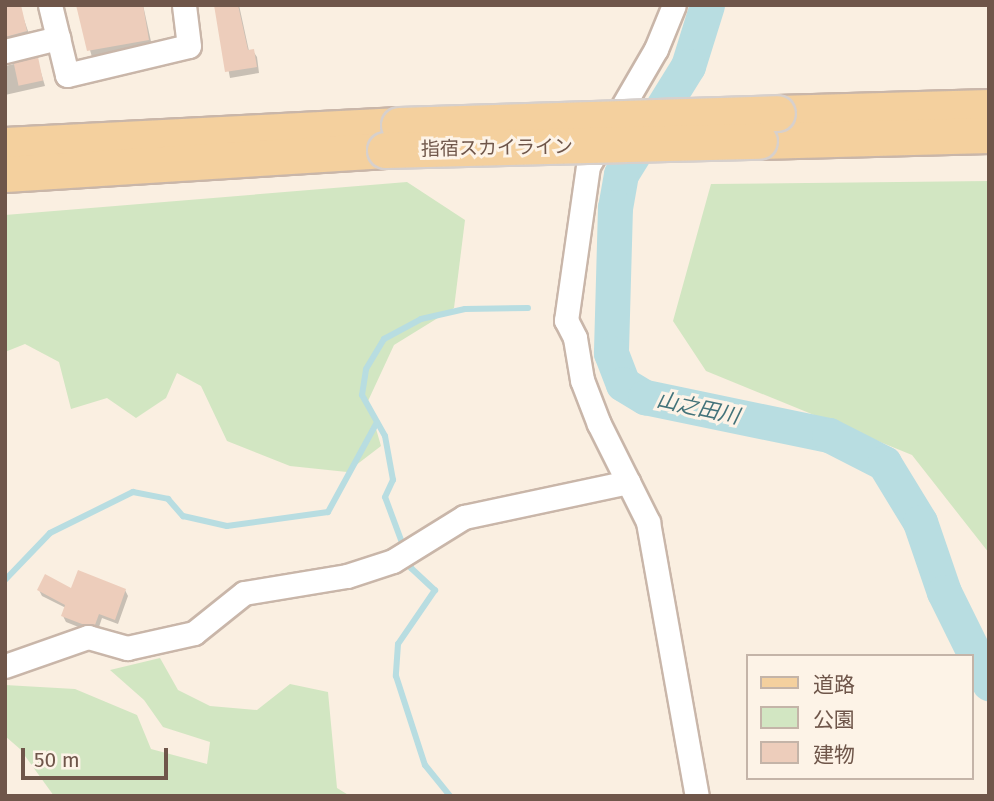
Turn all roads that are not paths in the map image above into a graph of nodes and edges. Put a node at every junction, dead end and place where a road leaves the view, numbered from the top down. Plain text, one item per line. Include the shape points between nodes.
1 (50, 5) edge
2 (184, 5) edge
3 (674, 5) edge
4 (58, 38) junction
5 (5, 51) edge
6 (989, 107) edge
7 (989, 135) edge
8 (392, 137) junction
9 (5, 145) edge
10 (5, 174) edge
11 (628, 482) junction
12 (5, 666) edge
13 (697, 796) edge

1 - 4 street
2 - 4 street via 189,46 67,75
3 - 11 street via 656,49 588,166 566,320 575,338 582,380
4 - 5 street
6 - 8 main road, 指宿スカイライン, bridge via 778,113
7 - 8 main road, 指宿スカイライン, bridge via 759,141
8 - 9 main road, 指宿スカイライン
8 - 10 main road, 指宿スカイライン
11 - 12 street via 464,517 393,561 347,576 244,593 194,633 127,648 88,637
11 - 13 street via 648,522 655,549

